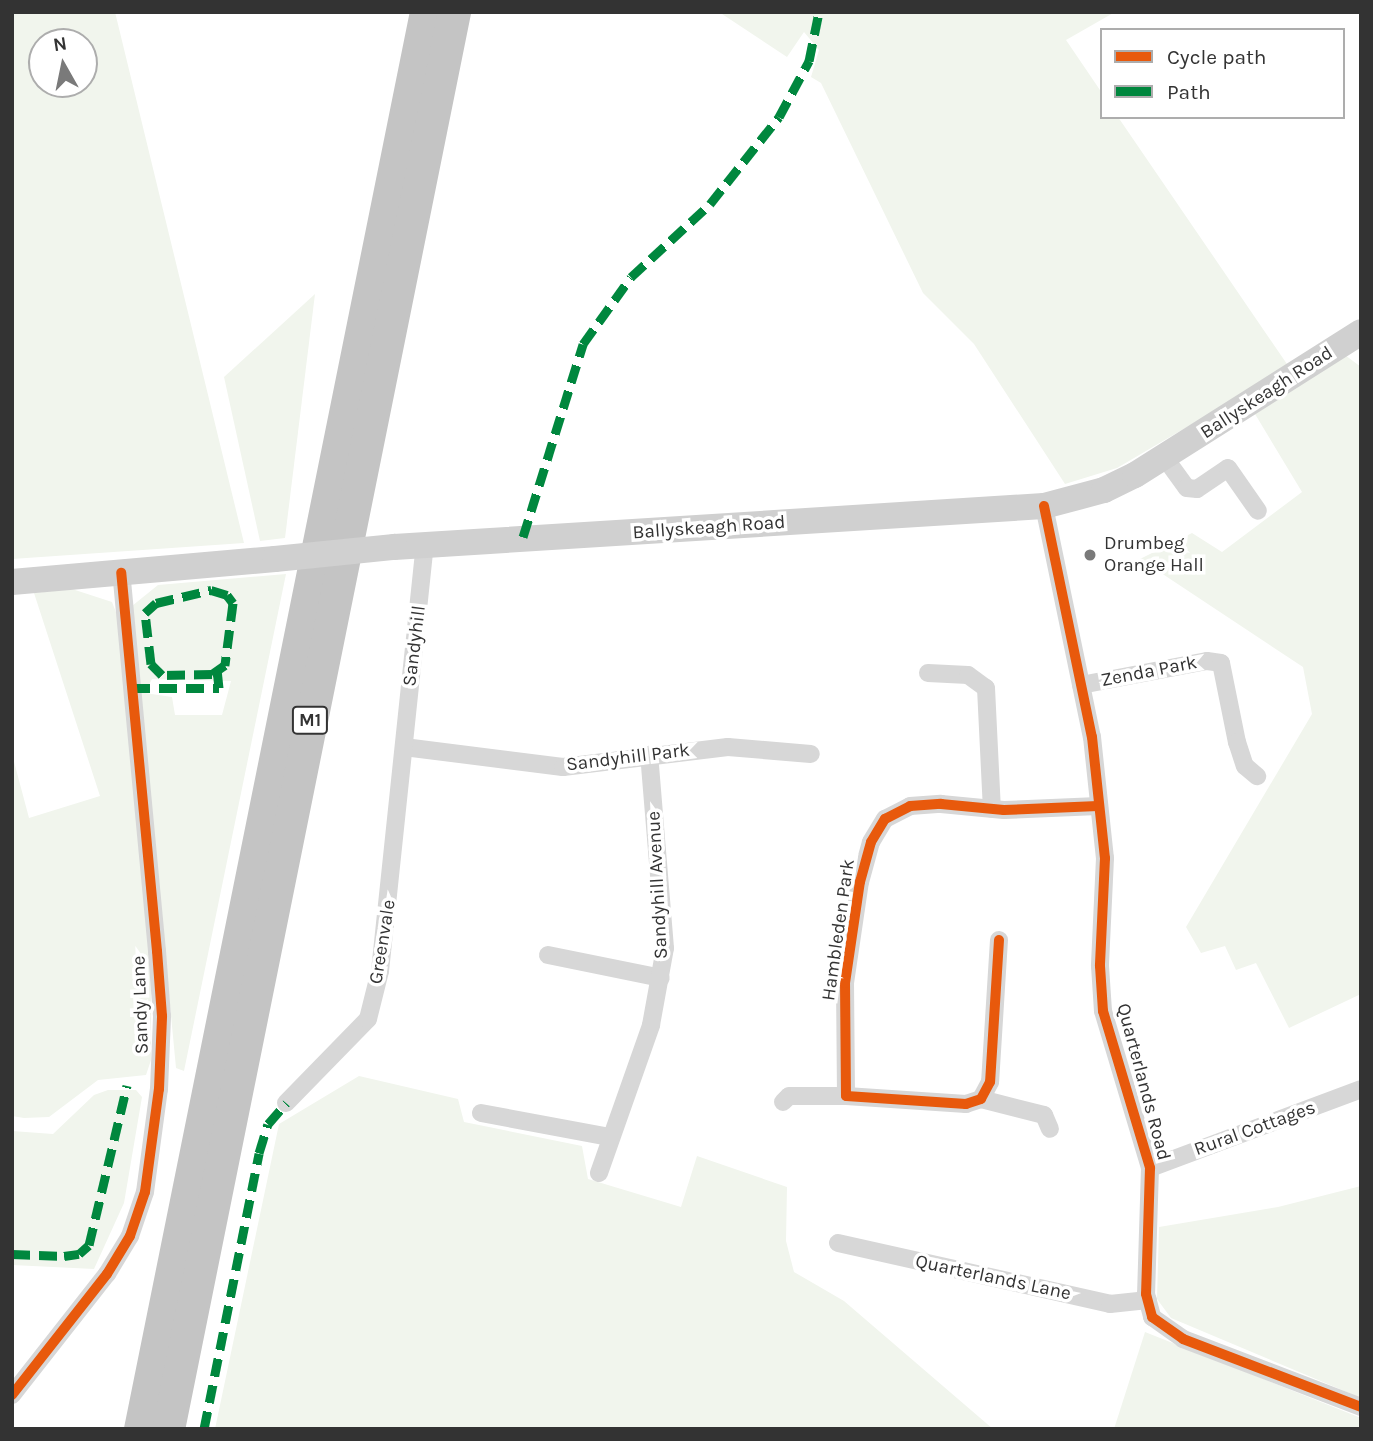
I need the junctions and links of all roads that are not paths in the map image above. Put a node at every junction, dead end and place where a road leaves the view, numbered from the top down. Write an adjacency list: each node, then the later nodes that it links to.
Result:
1 (426, 12): 36 (highway, M1)
2 (454, 12): 32 (highway, M1)
3 (1361, 332): 4 (main road, Ballyskeagh Road)
4 (1165, 458): 5 (main road, Ballyskeagh Road); 6 (street)
5 (1044, 506): 7 (main road, Ballyskeagh Road); 11 (street, Quarterlands Road)
6 (1258, 511)
7 (425, 544): 8 (main road, Ballyskeagh Road, bridge); 12 (street, Sandyhill)
8 (121, 573): 9 (main road, Ballyskeagh Road); 34 (street, Sandy Lane)
9 (12, 582)
10 (928, 673): 17 (street)
11 (1081, 685): 15 (street, Zenda Park); 16 (street, Quarterlands Road)
12 (404, 747): 14 (street, Sandyhill Park); 25 (street, Greenvale)
13 (811, 754): 14 (street, Sandyhill Park)
14 (649, 755): 20 (street, Sandyhill Avenue)
15 (1257, 776)
16 (1098, 806): 17 (street, Hambleden Park); 29 (street, Quarterlands Road)
17 (992, 808): 22 (street, Hambleden Park)
18 (999, 940): 23 (street)
19 (548, 956): 20 (street)
20 (661, 978): 28 (street, Sandyhill Avenue)
21 (1361, 1089): 29 (street, Rural Cottages)
22 (846, 1096): 23 (street); 24 (street)
23 (981, 1099): 27 (street)
24 (783, 1102)
25 (286, 1103)
26 (481, 1113): 28 (street)
27 (1050, 1129)
28 (610, 1137): 30 (street, Sandyhill Avenue)
29 (1150, 1168): 33 (street, Quarterlands Road)
30 (599, 1173)
31 (838, 1243): 33 (street, Quarterlands Lane)
32 (198, 1280): 37 (highway, M1); 38 (highway)
33 (1148, 1300): 35 (street)
34 (12, 1395)
35 (1361, 1408)
36 (140, 1429)
37 (168, 1429)
38 (179, 1429)

